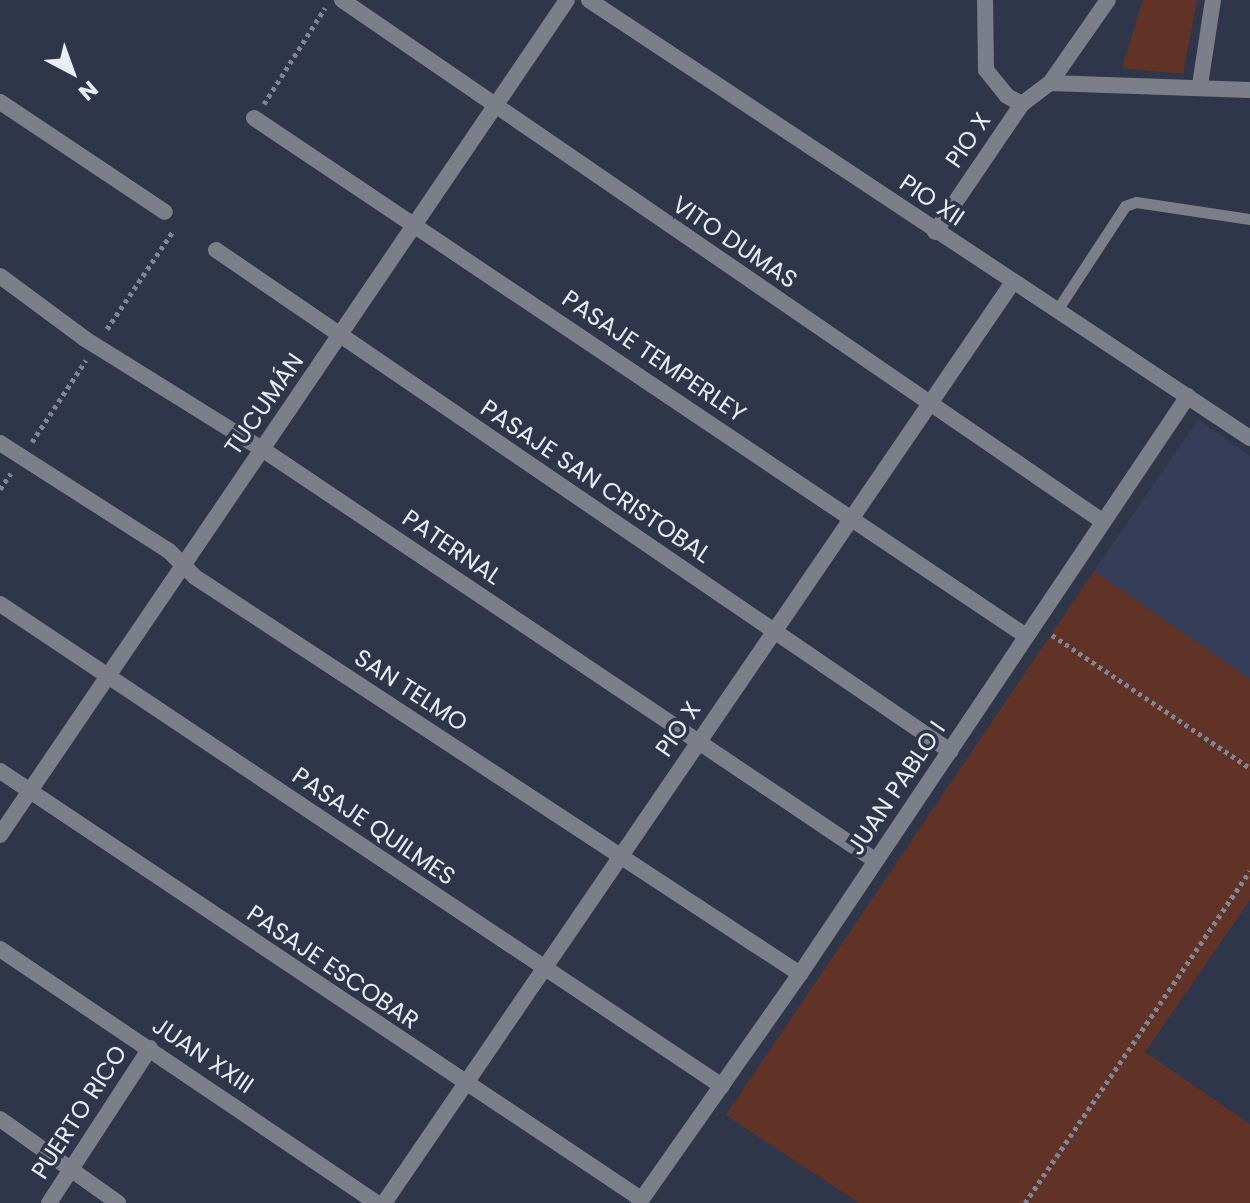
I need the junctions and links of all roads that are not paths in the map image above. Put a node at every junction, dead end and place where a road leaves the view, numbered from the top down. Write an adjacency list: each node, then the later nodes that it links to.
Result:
1 (342, 0): 12 (street, VITO DUMAS)
2 (567, 0): 12 (street, TUCUMÁN)
3 (985, 0): 11 (street)
4 (1108, 0): 7 (street, PIO X)
5 (1213, 0): 8 (street)
6 (595, 2): 17 (street, PIO XII)
7 (1050, 83): 8 (street); 11 (street, PIO X)
8 (1200, 85): 9 (street)
9 (1250, 90)
10 (0, 102): 14 (street)
11 (1022, 104): 17 (street, PIO X)
12 (493, 108): 16 (street, TUCUMÁN); 24 (street, VITO DUMAS)
13 (254, 118): 16 (street, PASAJE TEMPERLEY)
14 (165, 212)
15 (1250, 219): 21 (lane)
16 (412, 222): 22 (street, TUCUMÁN); 28 (street, PASAJE TEMPERLEY)
17 (935, 232): 20 (street, PIO XII)
18 (216, 250): 22 (street, PASAJE SAN CRISTOBAL)
19 (0, 276): 27 (street, PATERNAL)
20 (1013, 282): 21 (street, PIO XII); 24 (street, PIO X)
21 (1057, 310): 23 (street, PIO XII)
22 (339, 337): 27 (street, TUCUMÁN); 32 (street, PASAJE SAN CRISTOBAL)
23 (1188, 396): 25 (street, PIO XII); 29 (street, JUAN PABLO I)
24 (929, 401): 28 (street, PIO X); 29 (street, VITO DUMAS)
25 (1250, 438)
26 (0, 443): 30 (street, SAN TELMO)
27 (262, 449): 30 (street, TUCUMÁN); 35 (street, PATERNAL)
28 (851, 517): 32 (street, PIO X); 33 (street, PASAJE TEMPERLEY)
29 (1102, 521): 33 (street, JUAN PABLO I)
30 (183, 565): 34 (street, TUCUMÁN); 40 (street, SAN TELMO)
31 (0, 604): 34 (street, PASAJE QUILMES)
32 (774, 630): 35 (street, PIO X); 36 (street, PASAJE SAN CRISTOBAL)
33 (1030, 630): 36 (street, JUAN PABLO I)
34 (109, 679): 38 (street, TUCUMÁN); 43 (street, PASAJE QUILMES)
35 (699, 741): 40 (street, PIO X); 41 (street, PATERNAL)
36 (950, 751): 41 (street, JUAN PABLO I)
37 (0, 771): 38 (street, PASAJE ESCOBAR)
38 (30, 793): 39 (street, TUCUMÁN); 46 (street, PASAJE ESCOBAR)
39 (0, 835)
40 (622, 855): 43 (street, PIO X); 44 (street, SAN TELMO)
41 (876, 861): 44 (street, JUAN PABLO I)
42 (0, 949): 45 (street, JUAN XXIII)
43 (546, 969): 46 (street, PIO X); 47 (street, PASAJE QUILMES)
44 (800, 974): 47 (street, JUAN PABLO I)
45 (150, 1048): 49 (street, PUERTO RICO); 53 (street, JUAN XXIII)
46 (466, 1086): 50 (street, PASAJE ESCOBAR); 54 (street, PIO X)
47 (722, 1086): 50 (street, JUAN PABLO I)
48 (0, 1119): 49 (street)
49 (72, 1170): 51 (street, PUERTO RICO); 52 (street)
50 (640, 1201)
51 (49, 1203)
52 (118, 1203)
53 (377, 1203)
54 (384, 1203)

